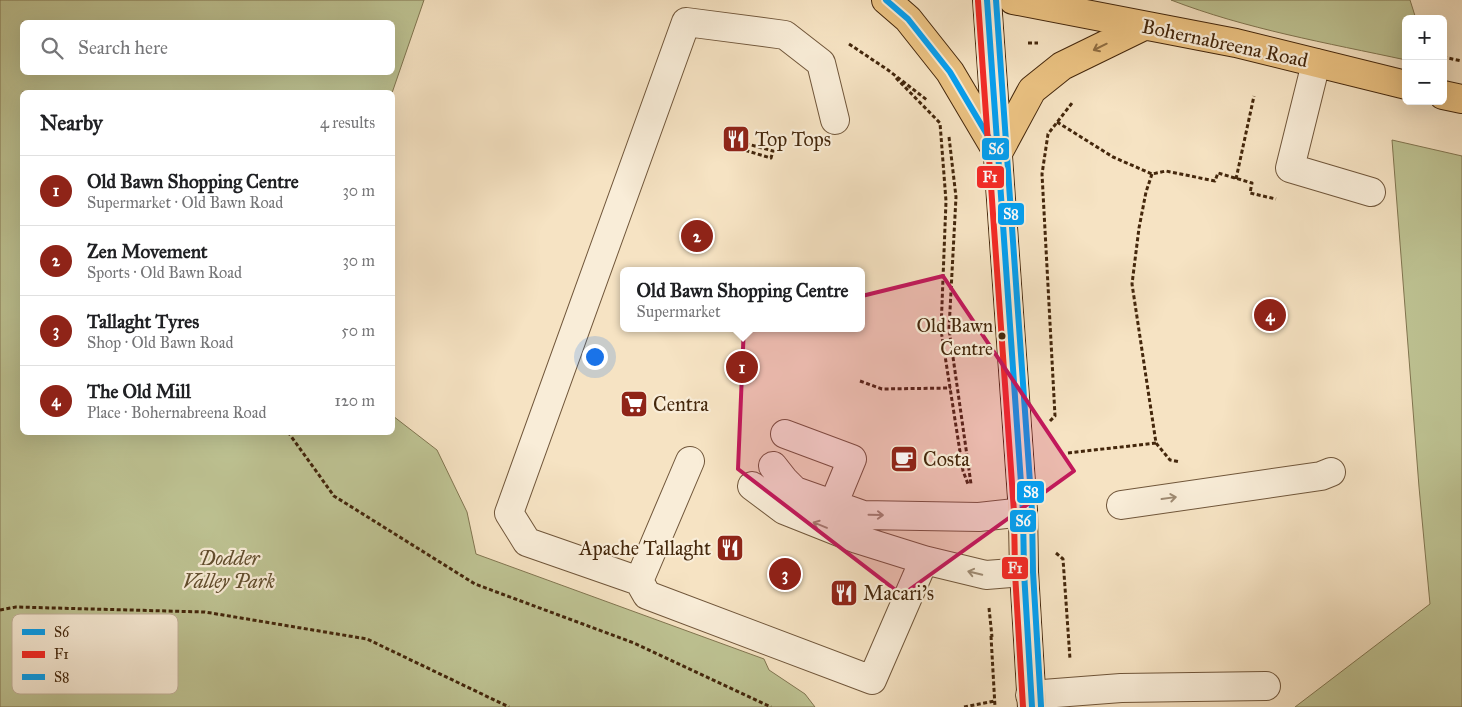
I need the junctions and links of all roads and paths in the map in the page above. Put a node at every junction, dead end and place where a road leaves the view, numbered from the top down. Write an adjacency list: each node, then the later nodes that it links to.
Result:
1 (886, 0): 20 (main road)
2 (987, 0): 20 (main road)
3 (1014, 0): 5 (main road, Bohernabreena Road)
4 (1116, 0): 5 (main road)
5 (1144, 26): 8 (main road, Bohernabreena Road); 20 (main road, one-way to 20)
6 (1447, 58): 7 (path)
7 (1462, 61)
8 (1316, 63): 9 (main road, Bohernabreena Road); 23 (lane)
9 (1402, 85)
10 (1254, 96): 22 (path)
11 (1447, 96): 13 (main road)
12 (1074, 100): 16 (path)
13 (1462, 100)
14 (932, 105): 26 (path)
15 (835, 120): 41 (lane)
16 (1057, 122): 21 (path); 27 (path)
17 (948, 134): 26 (path)
18 (733, 140): 19 (path, bridge)
19 (744, 150)
20 (998, 153): 37 (main road)
21 (1152, 174): 22 (path); 30 (path)
22 (1236, 179): 24 (path)
23 (1371, 192)
24 (1277, 200)
25 (860, 381): 26 (path)
26 (951, 388)
27 (1054, 416)
28 (786, 434): 35 (lane)
29 (290, 435): 51 (path)
30 (1068, 453)
31 (690, 461): 41 (lane)
32 (773, 466): 35 (lane)
33 (1331, 472): 36 (lane, one-way to 33)
34 (752, 486): 39 (lane, one-way to 34)
35 (834, 505): 37 (lane, one-way to 37)
36 (1121, 505)
37 (1022, 512): 40 (main road)
38 (1062, 559): 45 (path)
39 (924, 560): 40 (lane, one-way to 39); 41 (lane)
40 (1024, 572): 49 (main road)
41 (639, 581)
42 (0, 610): 50 (path)
43 (989, 612): 48 (path)
44 (1266, 686): 46 (lane)
45 (1072, 692): 46 (lane); 49 (lane)
46 (1220, 697)
47 (1000, 700): 48 (path)
48 (994, 701): 52 (path); 53 (path)
49 (1031, 701)
50 (509, 707)
51 (771, 707)
52 (964, 707)
53 (995, 707)

